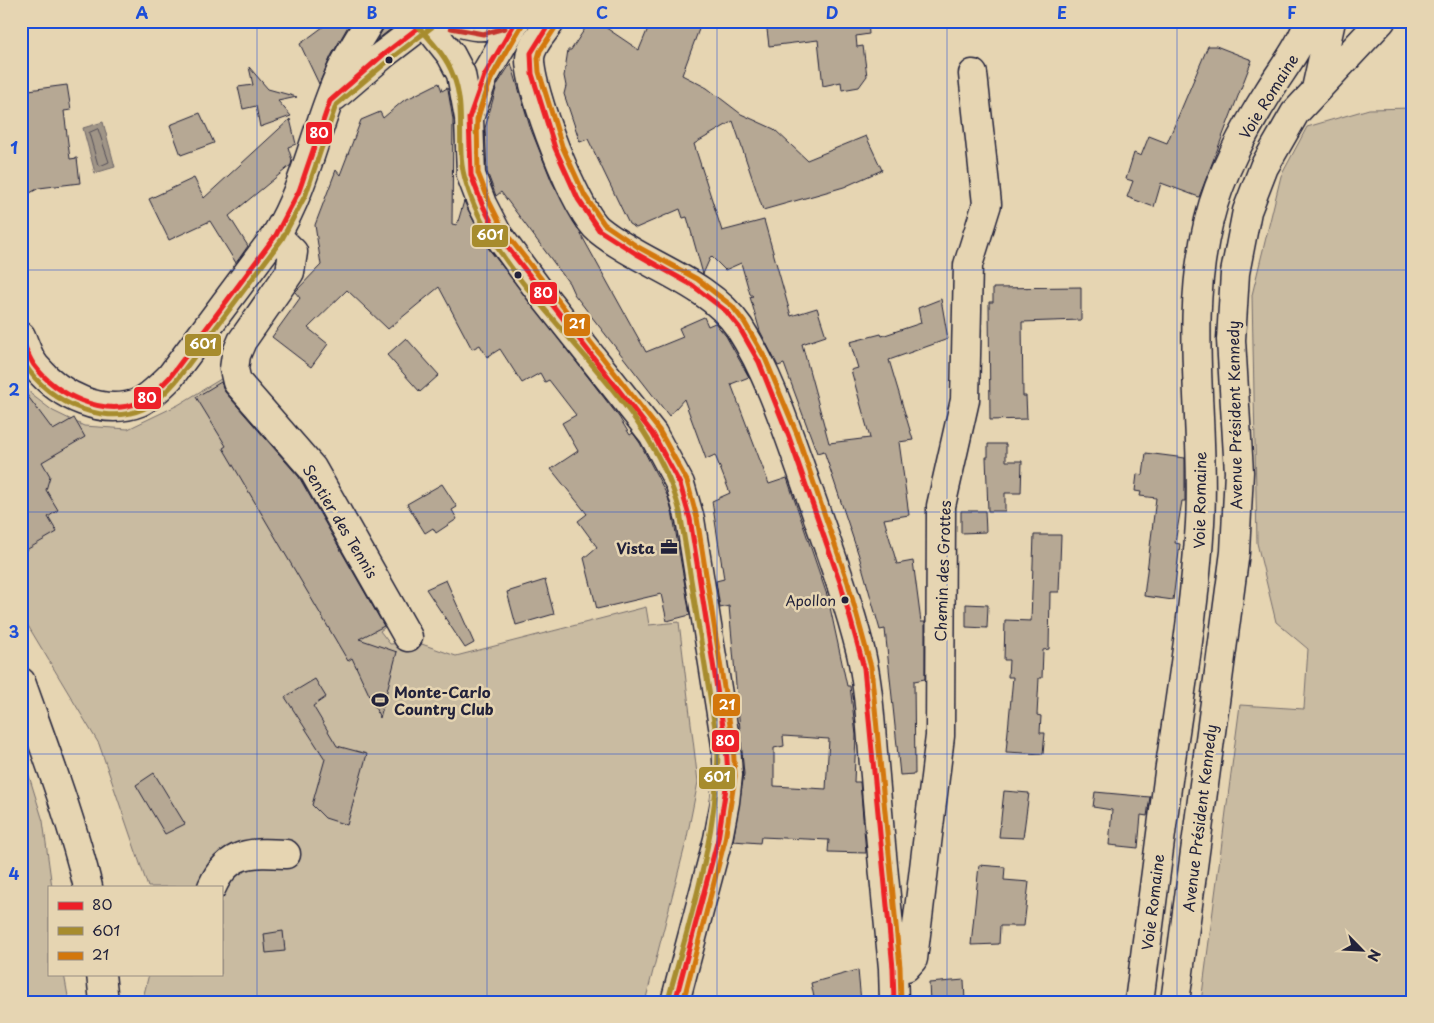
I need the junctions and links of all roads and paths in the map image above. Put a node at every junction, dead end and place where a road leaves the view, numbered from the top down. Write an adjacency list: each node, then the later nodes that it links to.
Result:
1 (370, 21): 12 (street)
2 (426, 21): 12 (street); 13 (street, bridge)
3 (452, 21): 4 (street)
4 (502, 21)
5 (516, 21): 13 (street)
6 (551, 21): 21 (street)
7 (1309, 21): 26 (street, Voie Romaine)
8 (1331, 21): 11 (street)
9 (1379, 22): 11 (street, Avenue Président Kennedy)
10 (972, 74): 21 (street, Chemin des Grottes)
11 (1316, 89): 27 (street, Avenue Président Kennedy)
12 (330, 101): 14 (street)
13 (469, 118): 24 (street)
14 (276, 235): 15 (street); 16 (street, Sentier des Tennis)
15 (21, 336)
16 (408, 637)
17 (21, 682): 19 (street)
18 (286, 854): 20 (street)
19 (88, 886)
20 (212, 886)
21 (893, 968): 25 (street)
22 (101, 976): 23 (street)
23 (104, 1002)
24 (675, 1002)
25 (894, 1002)
26 (1139, 1002)
27 (1175, 1002)

